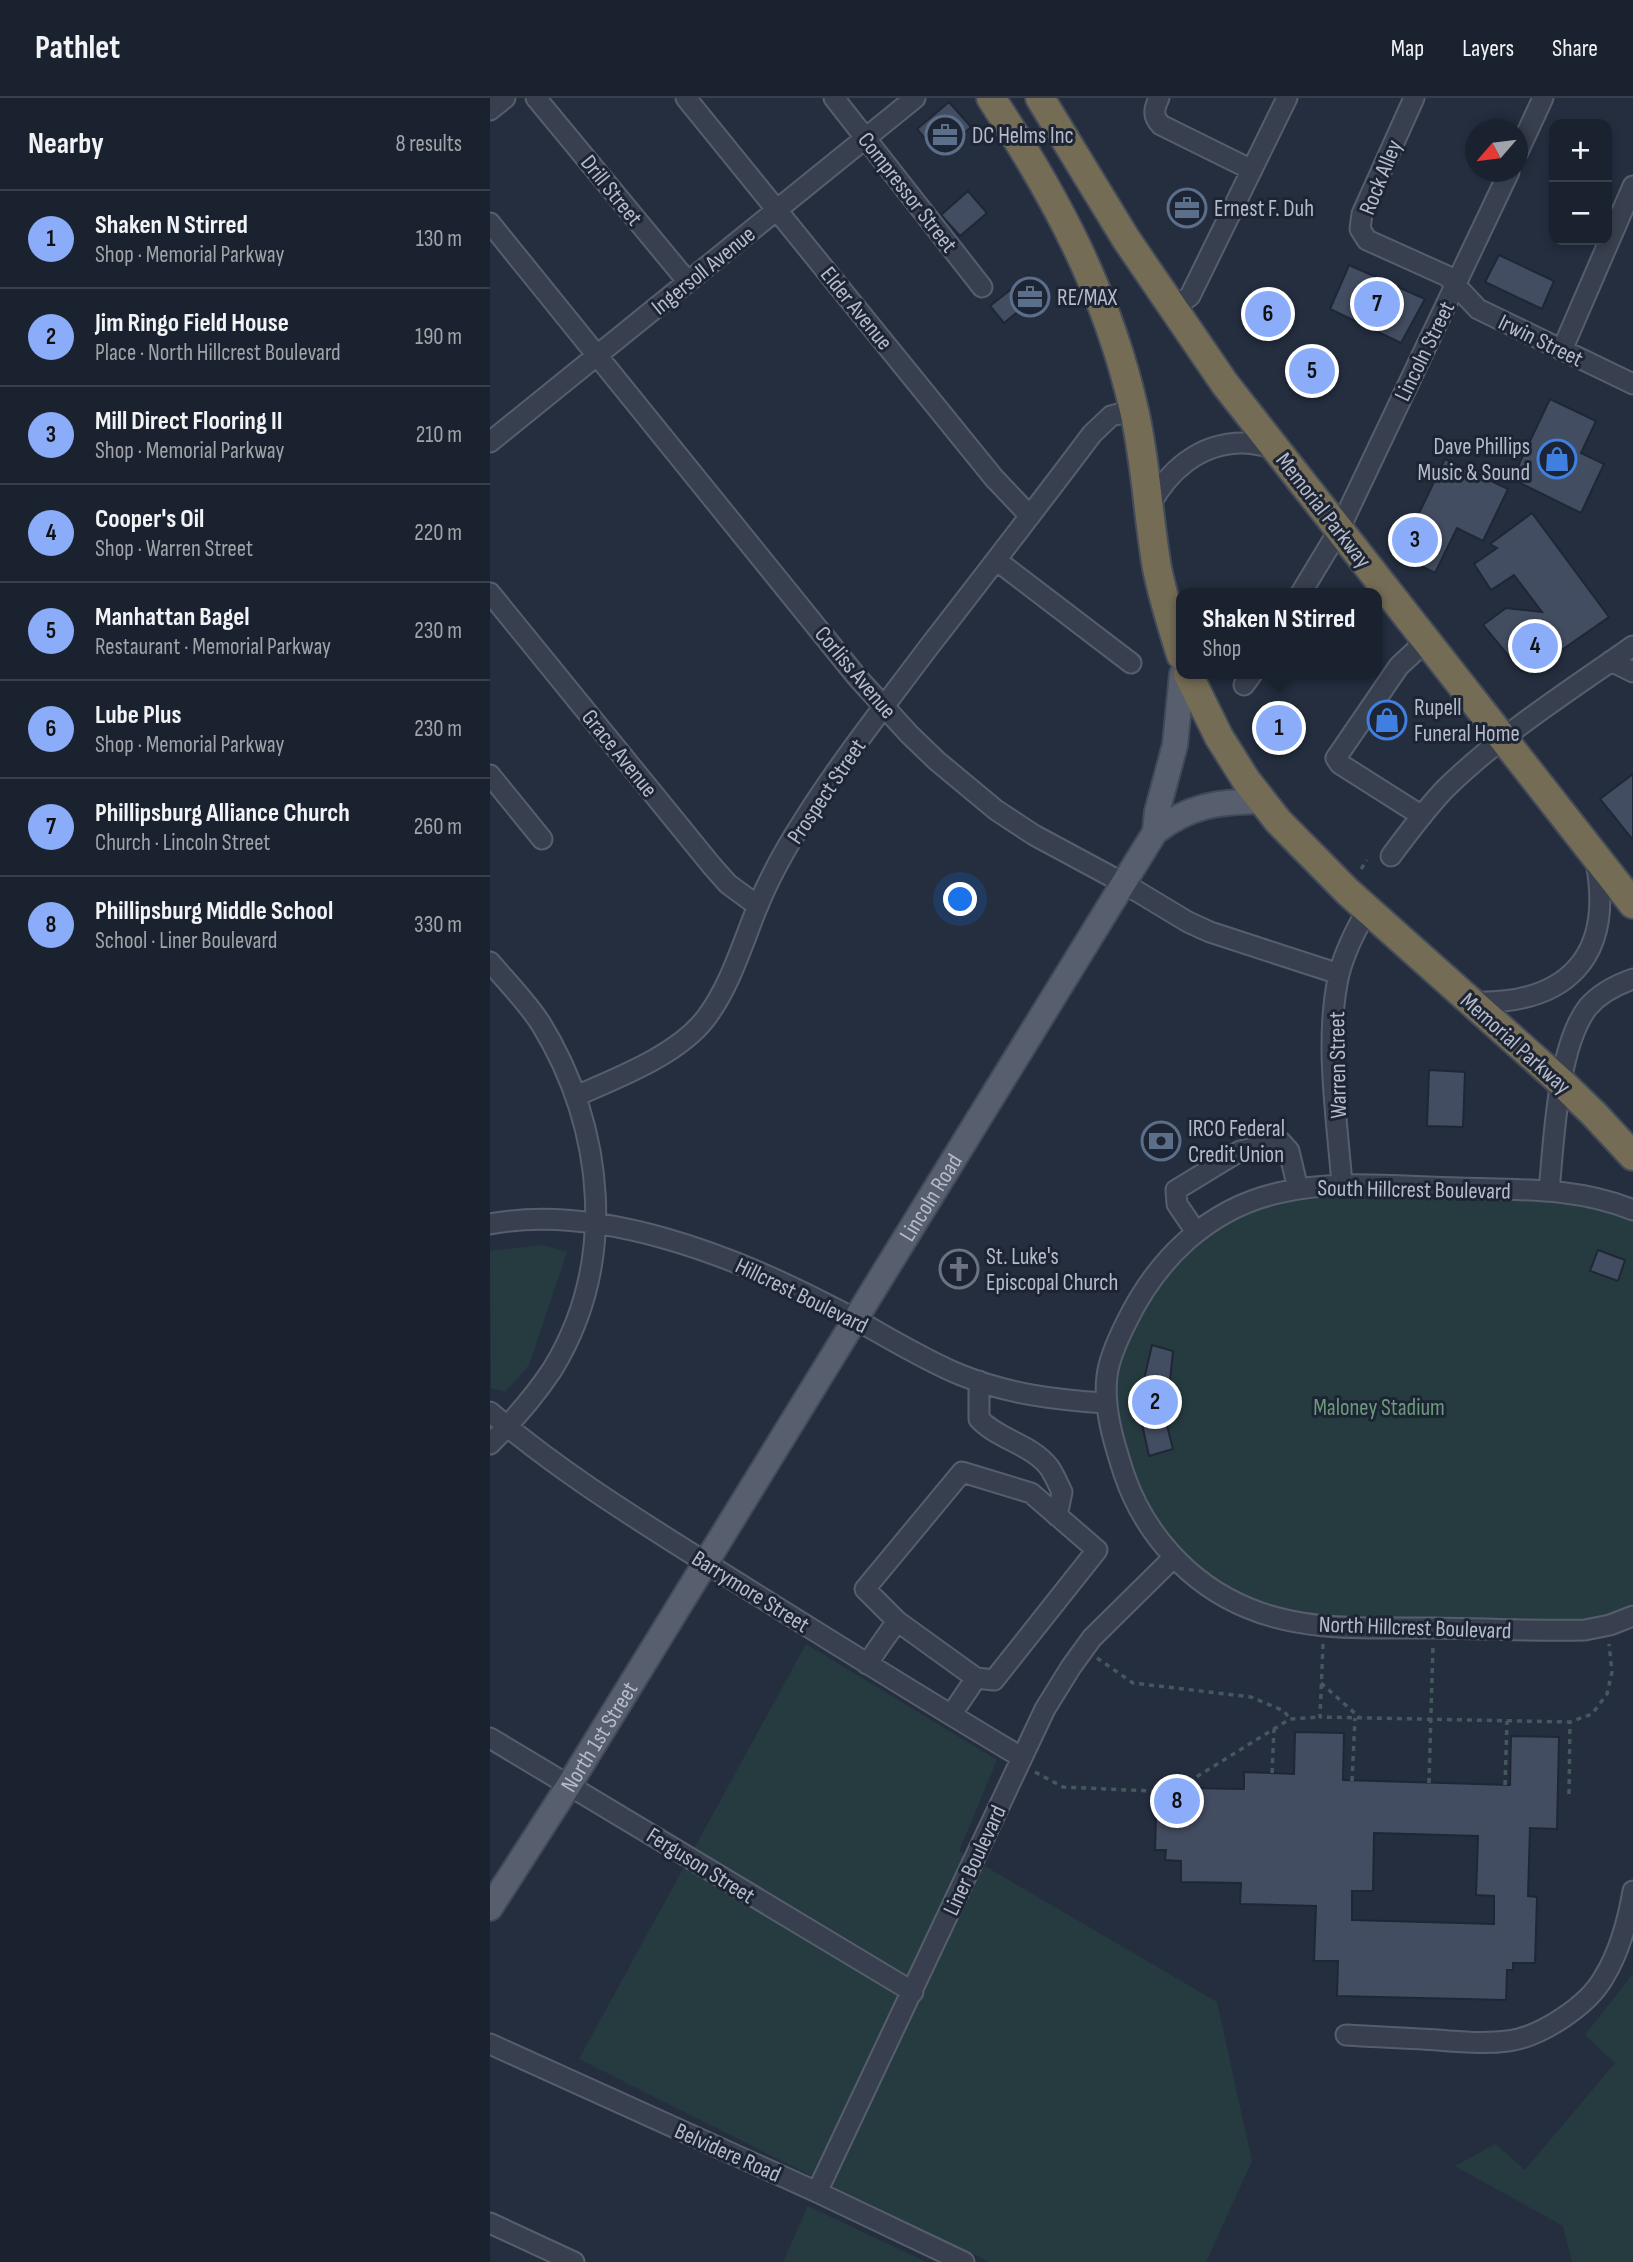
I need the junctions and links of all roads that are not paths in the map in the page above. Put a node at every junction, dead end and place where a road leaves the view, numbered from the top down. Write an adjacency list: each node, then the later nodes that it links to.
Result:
1 (505, 98): 12 (street)
2 (536, 98): 20 (street, Drill Street)
3 (686, 98): 18 (street, Elder Avenue)
4 (834, 98): 14 (street, Compressor Street)
5 (915, 98): 14 (street, Ingersoll Avenue)
6 (991, 98): 27 (highway)
7 (1040, 98): 23 (highway, Memorial Parkway)
8 (1159, 98): 15 (street)
9 (1287, 98): 15 (street)
10 (1414, 98): 21 (street, Rock Alley)
11 (1543, 98): 13 (street)
12 (490, 110)
13 (1528, 129)
14 (866, 138): 18 (street, Ingersoll Avenue); 22 (street, Compressor Street)
15 (1252, 170): 23 (street)
16 (1503, 182): 21 (street, Lincoln Street)
17 (1633, 186): 24 (street)
18 (777, 210): 20 (street, Ingersoll Avenue); 31 (street, Elder Avenue)
19 (490, 223): 25 (street, Corliss Avenue)
20 (688, 282): 25 (street, Ingersoll Avenue)
21 (1456, 285): 24 (street, Irwin Street); 32 (street, Lincoln Street)
22 (982, 287)
23 (1172, 309): 29 (highway, Memorial Parkway)
24 (1562, 350): 26 (street, Irwin Street)
25 (597, 356): 28 (street, Ingersoll Avenue); 44 (street, Corliss Avenue)
26 (1633, 384)
27 (1134, 410): 30 (highway); 31 (street, Prospect Street)
28 (490, 442)
29 (1275, 448): 30 (street); 32 (highway, Memorial Parkway)
30 (1149, 507): 36 (highway)
31 (1030, 516): 33 (street, Prospect Street)
32 (1339, 530): 34 (street, Lincoln Street); 37 (highway, Memorial Parkway)
33 (996, 560): 40 (street); 44 (street, Prospect Street)
34 (1303, 588)
35 (490, 593): 55 (street, Grace Avenue)
36 (1176, 638)
37 (1426, 642): 45 (highway, Memorial Parkway); 48 (street)
38 (1633, 646): 39 (street)
39 (1611, 661): 41 (street); 45 (street)
40 (1131, 663)
41 (1633, 672)
42 (1182, 679): 49 (main road, Lincoln Road)
43 (1190, 679): 47 (highway, Memorial Parkway)
44 (883, 707): 53 (street, Corliss Avenue); 55 (street, Prospect Street)
45 (1503, 739): 48 (street); 52 (highway, Memorial Parkway)
46 (490, 775): 50 (street)
47 (1261, 801): 49 (main road, Lincoln Road); 56 (highway, Memorial Parkway)
48 (1422, 816): 51 (street)
49 (1155, 832): 53 (main road, Lincoln Road)
50 (542, 839)
51 (1391, 856)
52 (1595, 857): 54 (highway, Memorial Parkway); 60 (street)
53 (1125, 884): 58 (street, Corliss Avenue); 71 (main road, Lincoln Road)
54 (1633, 904)
55 (758, 906): 62 (street, Prospect Street)
56 (1368, 909): 58 (street, Warren Street); 60 (highway, Memorial Parkway)
57 (490, 962): 62 (street)
58 (1339, 974): 64 (street, Warren Street)
59 (1633, 979): 61 (street)
60 (1472, 1002): 61 (highway, Memorial Parkway)
61 (1562, 1083): 63 (highway, Memorial Parkway); 66 (street)
62 (576, 1096): 69 (street)
63 (1633, 1156)
64 (1342, 1185): 65 (street, South Hillcrest Boulevard); 66 (street, South Hillcrest Boulevard)
65 (1298, 1189): 70 (street, South Hillcrest Boulevard); 70 (street)
66 (1549, 1191): 67 (street, South Hillcrest Boulevard)
67 (1633, 1210)
68 (490, 1224): 69 (street, Hillcrest Boulevard)
69 (595, 1224): 71 (street, Hillcrest Boulevard); 75 (street)
70 (1196, 1232): 73 (street, South Hillcrest Boulevard)
71 (856, 1321): 72 (street, Hillcrest Boulevard); 79 (main road, Lincoln Road)
72 (979, 1381): 73 (street, Hillcrest Boulevard); 77 (street)
73 (1106, 1403): 78 (street, North Hillcrest Boulevard)
74 (490, 1412): 75 (street, Barrymore Street)
75 (507, 1427): 76 (street); 79 (street, Barrymore Street)
76 (490, 1444)
77 (1057, 1516): 81 (street); 83 (street)
78 (1174, 1557): 80 (street, North Hillcrest Boulevard); 86 (street, Liner Boulevard)
79 (706, 1563): 82 (street, Barrymore Street); 87 (main road, North 1st Street)
80 (1633, 1616)
81 (897, 1621): 82 (street); 83 (street)
82 (867, 1664): 84 (street, Barrymore Street)
83 (976, 1678): 84 (street)
84 (951, 1715): 86 (street, Barrymore Street)
85 (490, 1738): 87 (street, Ferguson Street)
86 (1021, 1757): 90 (street, Liner Boulevard)
87 (569, 1785): 89 (main road, North 1st Street); 90 (street, Ferguson Street)
88 (1633, 1891): 91 (street)
89 (490, 1908)
90 (913, 1992): 93 (street, Liner Boulevard)
91 (1346, 2035)
92 (490, 2044): 93 (street, Belvidere Road)
93 (817, 2192): 96 (street, Belvidere Road)
94 (490, 2223): 95 (street)
95 (574, 2262)
96 (964, 2262)

